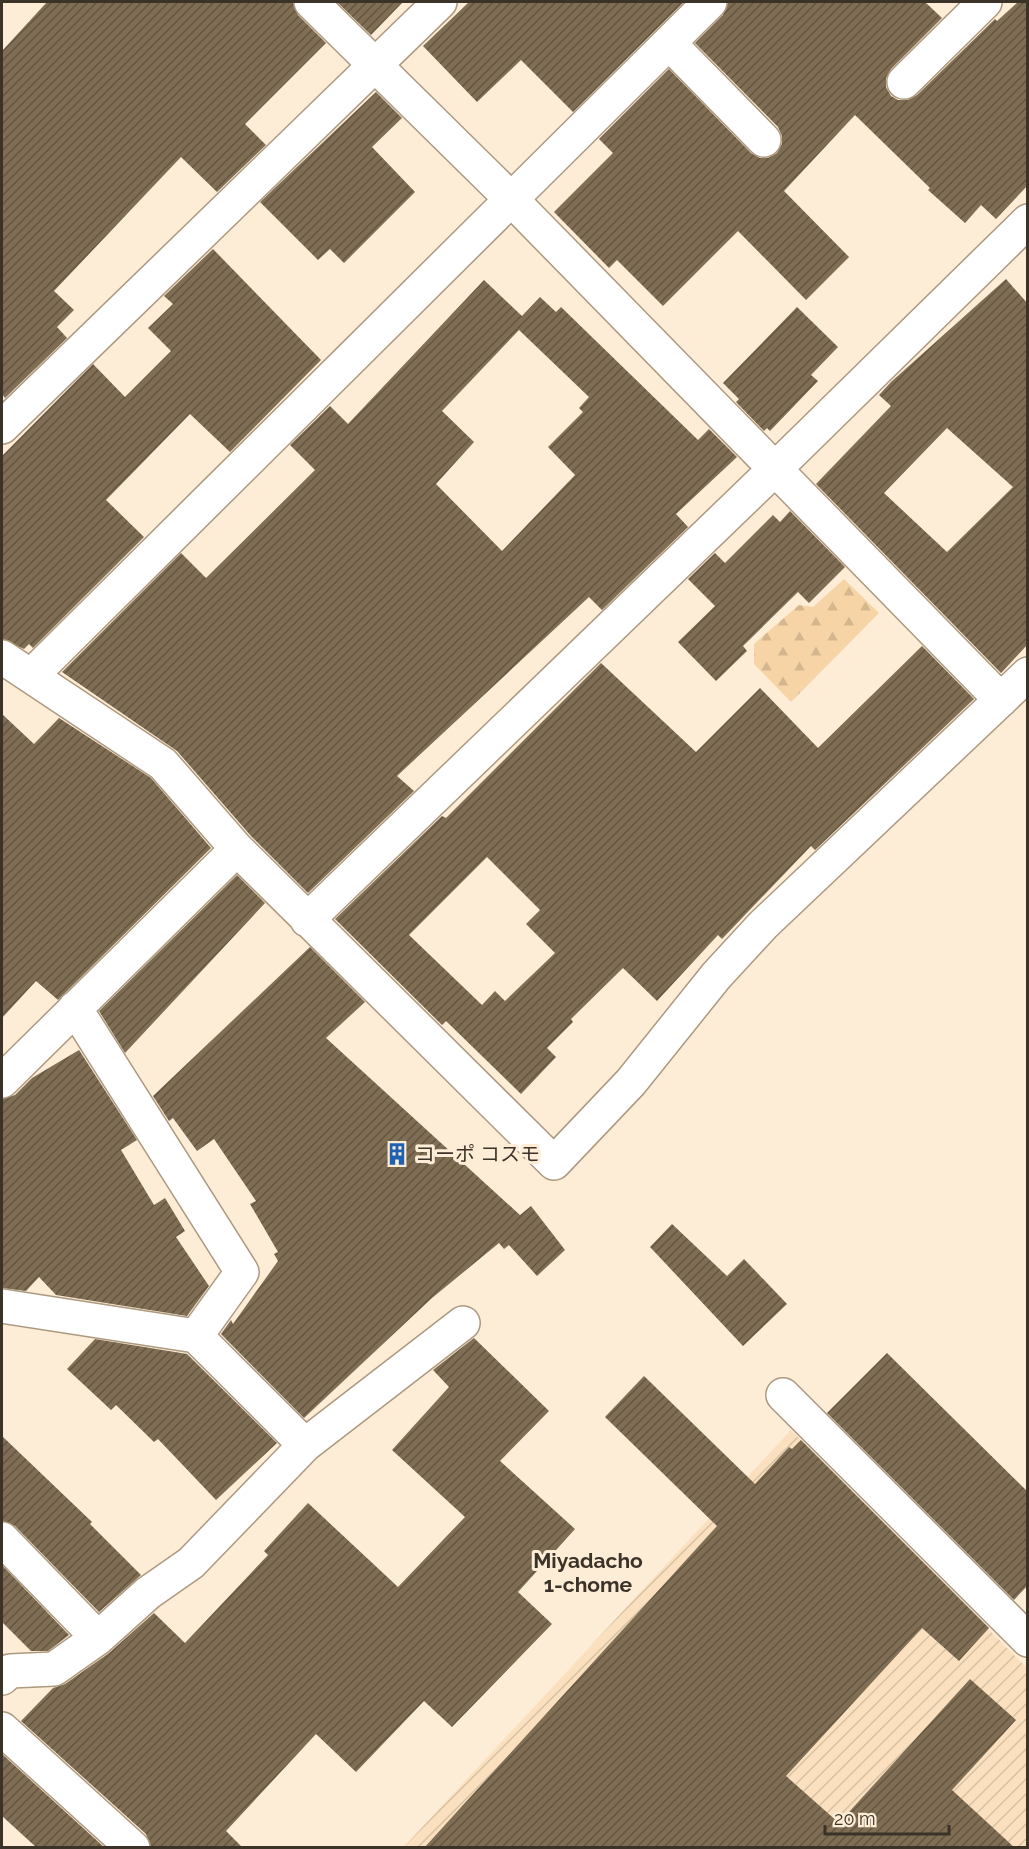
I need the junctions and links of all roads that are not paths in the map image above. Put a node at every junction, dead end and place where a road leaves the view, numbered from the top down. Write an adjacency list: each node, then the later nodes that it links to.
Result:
1 (310, 2): 6 (street)
2 (440, 2): 6 (street)
3 (710, 2): 5 (street)
4 (985, 2): 7 (street)
5 (669, 42): 8 (street); 9 (street)
6 (375, 65): 9 (street); 11 (street)
7 (904, 82)
8 (764, 140)
9 (512, 200): 12 (street); 15 (street)
10 (1028, 221): 12 (street)
11 (2, 427)
12 (776, 469): 16 (street); 18 (street)
13 (2, 657): 15 (street)
14 (1028, 674): 16 (street)
15 (32, 676): 17 (street)
16 (1002, 700): 18 (street)
17 (237, 849): 18 (street); 19 (street)
18 (307, 920)
19 (75, 1008): 20 (street); 23 (street)
20 (2, 1081)
21 (2, 1306): 23 (street)
22 (463, 1323): 25 (street)
23 (196, 1336): 25 (street)
24 (783, 1395): 28 (street)
25 (305, 1445): 27 (street)
26 (2, 1539): 27 (street)
27 (98, 1638): 29 (street)
28 (1028, 1640)
29 (4, 1670)
30 (2, 1729): 31 (street)
31 (133, 1848)

